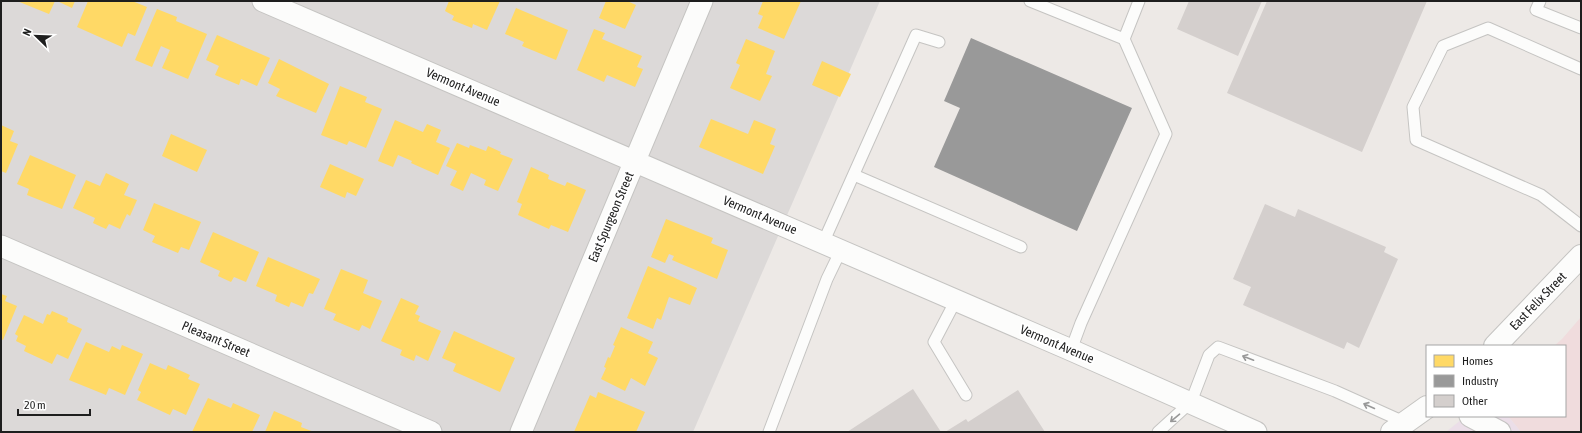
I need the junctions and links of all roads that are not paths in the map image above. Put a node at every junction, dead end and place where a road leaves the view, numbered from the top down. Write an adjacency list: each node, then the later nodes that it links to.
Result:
1 (263, 1): 10 (street, Vermont Avenue)
2 (702, 1): 10 (street, East Spurgeon Street)
3 (1030, 1): 7 (lane)
4 (1139, 1): 7 (lane)
5 (1540, 1): 6 (lane)
6 (1581, 28)
7 (1124, 39): 19 (lane)
8 (939, 42): 11 (lane)
9 (1581, 69): 12 (lane)
10 (635, 161): 14 (street, Vermont Avenue); 26 (street, East Spurgeon Street)
11 (854, 174): 14 (lane); 15 (lane)
12 (1581, 226)
13 (1, 246): 25 (street, Pleasant Street)
14 (832, 246): 17 (street, Vermont Avenue); 27 (lane)
15 (1021, 247)
16 (1581, 256): 18 (street, East Felix Street)
17 (956, 300): 19 (street, Vermont Avenue); 20 (lane)
18 (1496, 345)
19 (1071, 350): 21 (street, Vermont Avenue)
20 (966, 395)
21 (1191, 402): 24 (lane, one-way to 21); 28 (lane, one-way to 28); 29 (street, Vermont Avenue)
22 (1426, 408): 24 (street)
23 (1472, 417): 30 (street)
24 (1398, 427)
25 (431, 432)
26 (521, 432)
27 (769, 432)
28 (1158, 432)
29 (1256, 432)
30 (1500, 432)

